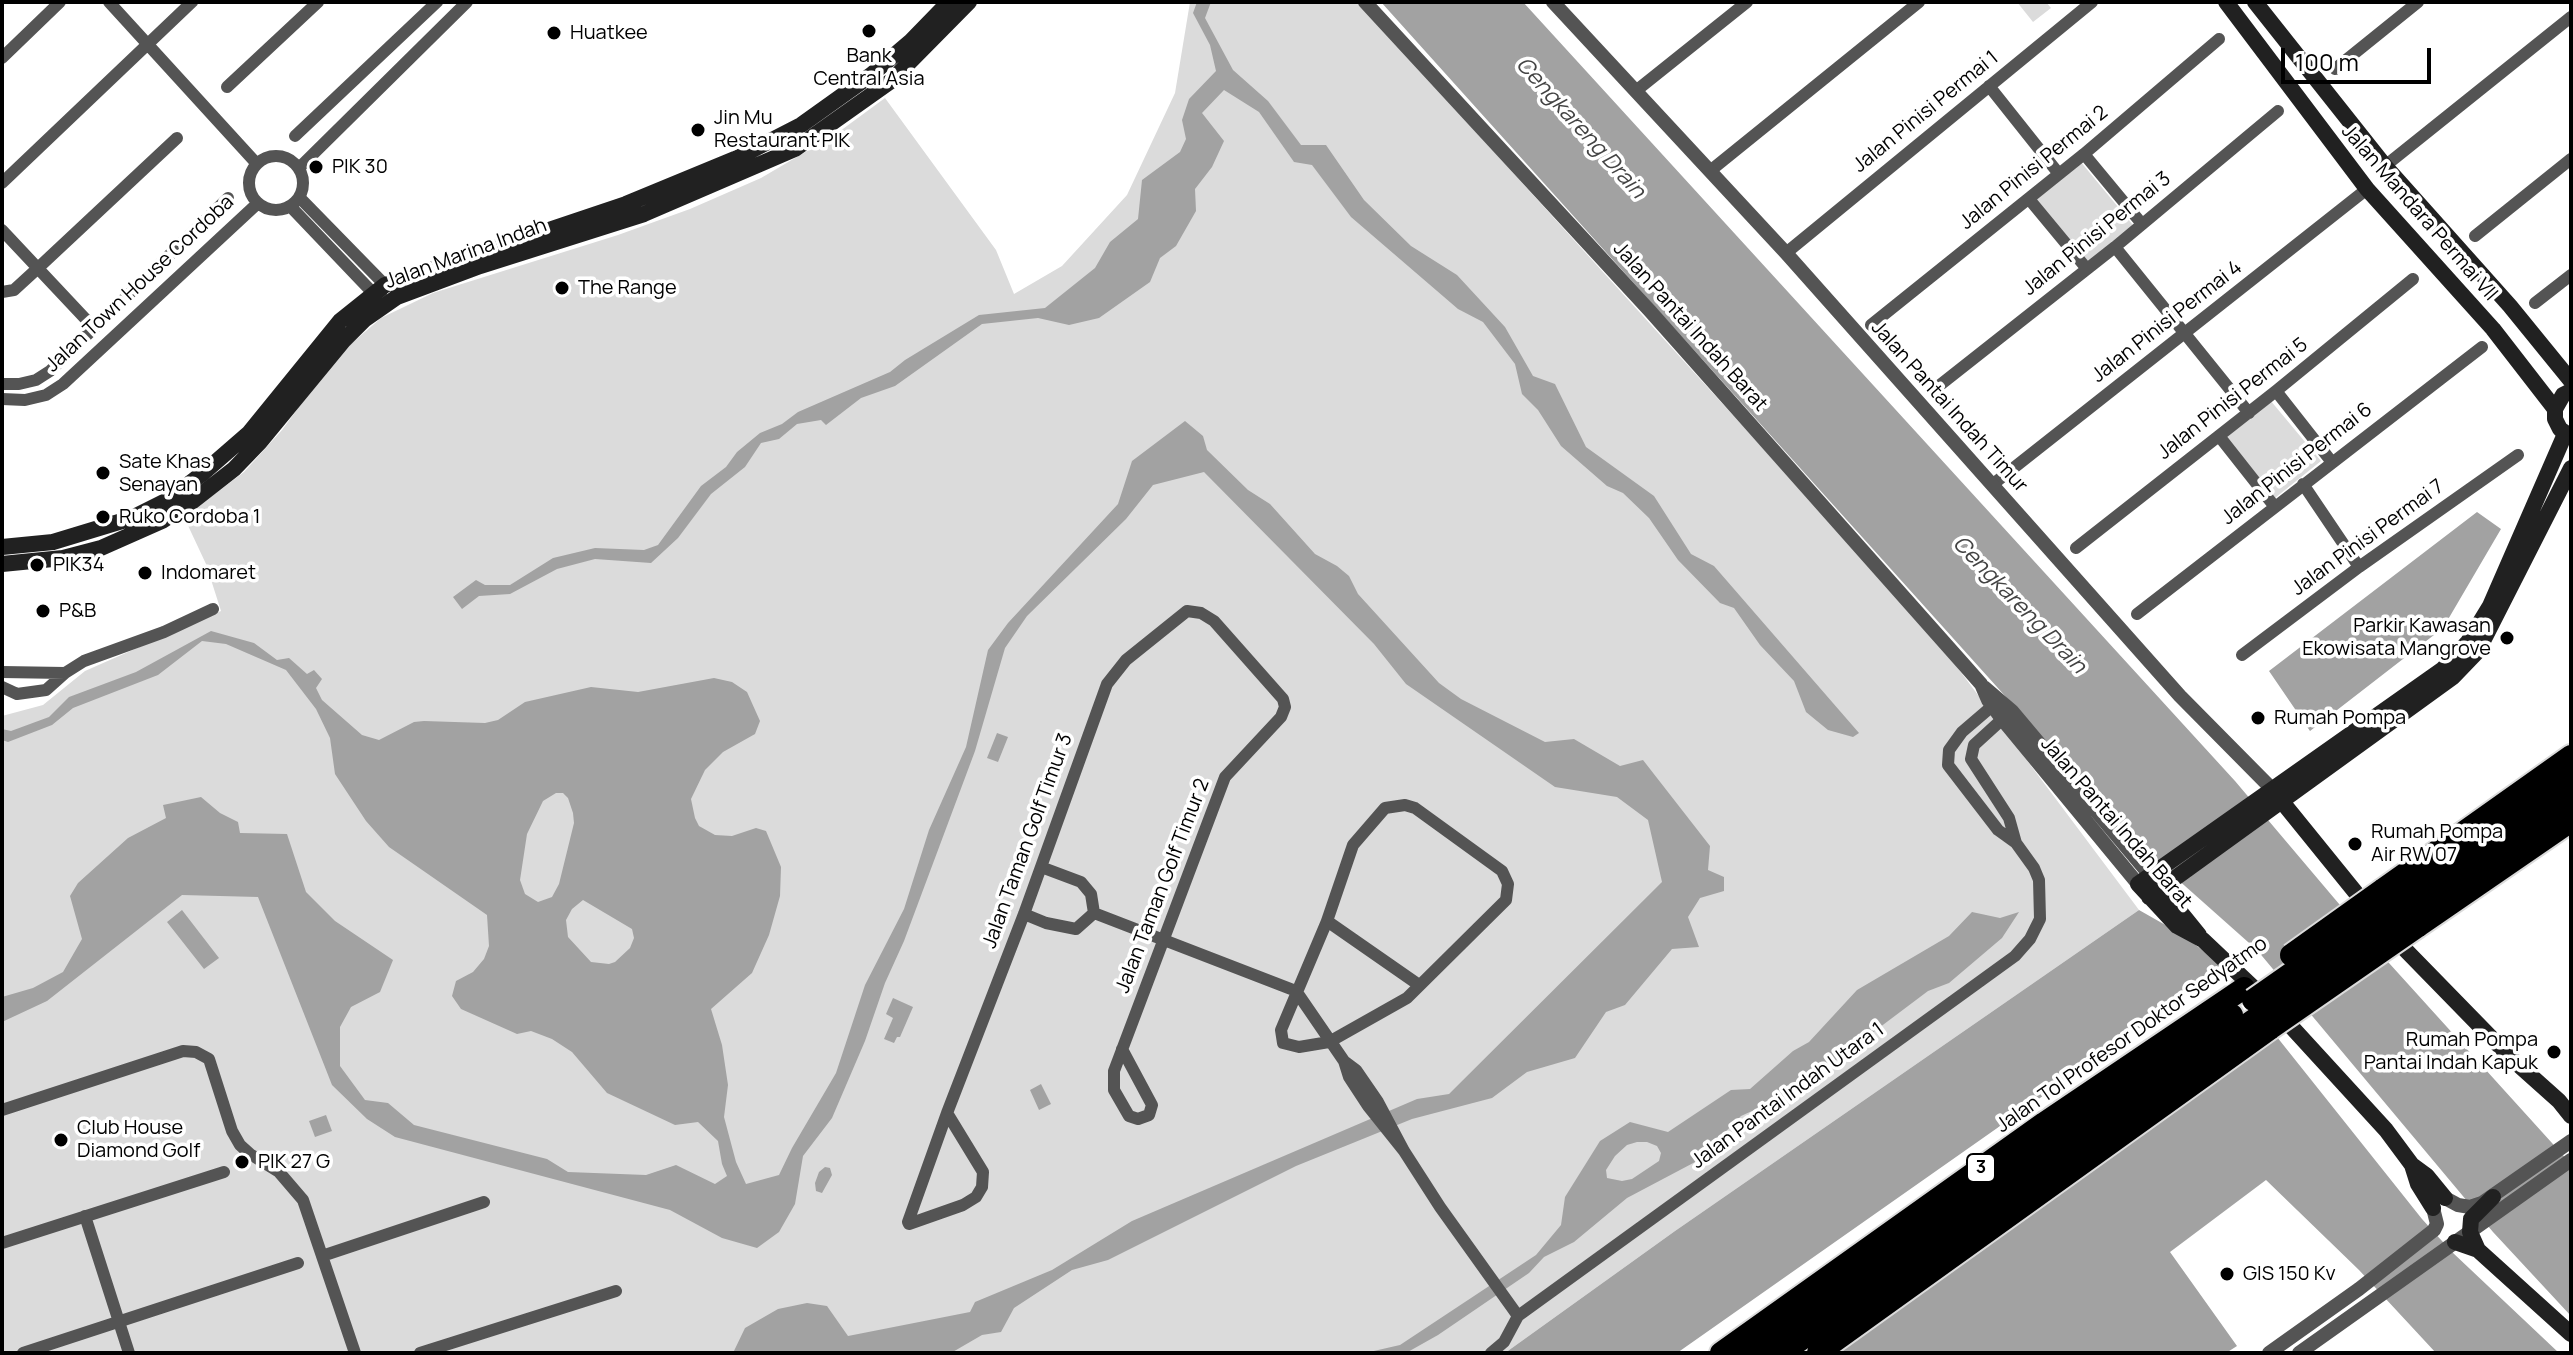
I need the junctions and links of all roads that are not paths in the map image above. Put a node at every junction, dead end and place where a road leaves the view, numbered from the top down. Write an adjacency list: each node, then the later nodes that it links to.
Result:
1 (60, 2): 20 (street)
2 (109, 2): 19 (street)
3 (192, 2): 19 (street)
4 (318, 2): 23 (street)
5 (437, 2): 26 (street)
6 (467, 2): 32 (street)
7 (949, 2): 50 (main road, Jalan Marina Indah)
8 (969, 2): 50 (main road, Jalan Marina Indah)
9 (1365, 2): 84 (street, Jalan Pantai Indah Barat)
10 (1747, 2): 24 (street)
11 (1919, 2): 33 (street)
12 (2092, 2): 22 (street, Jalan Pinisi Permai 1)
13 (2226, 2): 36 (main road, Jalan Mandara Permai VII)
14 (2255, 2): 31 (main road, Jalan Mandara Permai VII)
15 (2418, 2): 21 (street)
16 (1560, 4): 24 (street, Jalan Pantai Indah Timur)
17 (2571, 17): 31 (street)
18 (2219, 39): 28 (street, Jalan Pinisi Permai 2)
19 (146, 45): 30 (street); 35 (street)
20 (2, 58)
21 (2335, 69)
22 (1989, 86): 34 (street); 45 (street, Jalan Pinisi Permai 1)
23 (227, 87)
24 (1637, 90): 33 (street, Jalan Pantai Indah Timur)
25 (2278, 111): 41 (street, Jalan Pinisi Permai 3)
26 (295, 136)
27 (177, 138): 46 (street)
28 (2084, 154): 34 (street, Jalan Pinisi Permai 2); 41 (street)
29 (2571, 159): 43 (street)
30 (257, 164): 32 (street); 40 (street)
31 (2385, 166): 57 (main road, Jalan Mandara Permai VII)
32 (299, 168): 39 (street)
33 (1710, 171): 45 (street, Jalan Pantai Indah Timur)
34 (2059, 174): 38 (street, Jalan Pinisi Permai 2)
35 (2, 183)
36 (2367, 189): 55 (street, Jalan Pinisi Permai 4); 63 (main road, Jalan Mandara Permai VII)
37 (228, 198): 54 (street)
38 (2029, 199): 47 (street); 53 (street, Jalan Pinisi Permai 2)
39 (294, 201): 40 (street); 50 (street, Jalan Marina Indah)
40 (258, 203): 62 (street, Jalan Town House Cordoba)
41 (2142, 224): 44 (street, Jalan Pinisi Permai 3)
42 (2, 230): 46 (street)
43 (2475, 236)
44 (2115, 247): 47 (street, Jalan Pinisi Permai 3); 55 (street)
45 (1786, 253): 71 (street, Jalan Pantai Indah Timur)
46 (38, 268): 51 (street); 54 (street)
47 (2087, 269): 59 (street, Jalan Pinisi Permai 3)
48 (2571, 275): 52 (street)
49 (2413, 279): 60 (street, Jalan Pinisi Permai 5)
50 (385, 291): 73 (main road, Jalan Marina Indah); 75 (main road, Jalan Marina Indah)
51 (2, 292)
52 (2535, 303)
53 (1871, 325)
54 (94, 328): 58 (street)
55 (2183, 335): 64 (street); 71 (street, Jalan Pinisi Permai 4)
56 (2482, 347): 68 (street, Jalan Pinisi Permai 6)
57 (2571, 381)
58 (2, 384)
59 (1940, 385)
60 (2276, 391): 64 (street, Jalan Pinisi Permai 5); 68 (street)
61 (2571, 391): 63 (main road)
62 (2, 399)
63 (2555, 409): 66 (main road, Jalan Mandara Permai VII)
64 (2249, 413): 65 (street, Jalan Pinisi Permai 5)
65 (2219, 436): 72 (street); 74 (street, Jalan Pinisi Permai 5)
66 (2568, 436): 90 (main road)
67 (2518, 455): 76 (street, Jalan Pinisi Permai 7)
68 (2331, 461): 70 (street, Jalan Pinisi Permai 6)
69 (2571, 468): 88 (main road)
70 (2303, 484): 72 (street, Jalan Pinisi Permai 6); 76 (street)
71 (1992, 485): 90 (street, Jalan Pantai Indah Timur)
72 (2275, 507): 79 (street, Jalan Pinisi Permai 6)
73 (2, 547)
74 (2076, 548)
75 (2, 564)
76 (2359, 567): 80 (street, Jalan Pinisi Permai 7)
77 (213, 609): 82 (street)
78 (1187, 611): 94 (street, Jalan Taman Golf Timur 3); 101 (street, Jalan Taman Golf Timur 2)
79 (2137, 614)
80 (2242, 655)
81 (2, 672): 82 (street)
82 (65, 673): 83 (street)
83 (2, 687)
84 (1996, 702): 85 (street, Jalan Pantai Indah Barat); 93 (street, Jalan Pantai Indah Utara 1)
85 (2007, 715): 93 (street, Jalan Pantai Indah Utara 1); 95 (street, Jalan Pantai Indah Barat)
86 (2571, 756): 97 (highway, Jalan Tol Profesor Doktor Sedyatmo / 3)
87 (2571, 777): 97 (highway, Jalan Tol Profesor Doktor Sedyatmo / 3)
88 (2299, 790): 90 (main road); 92 (main road, Jalan Pantai Indah Timur)
89 (2571, 797): 97 (highway, Jalan Tol Profesor Doktor Sedyatmo / 3)
90 (2274, 801): 92 (main road, Jalan Pantai Indah Timur); 95 (main road); 96 (main road)
91 (2571, 821): 97 (highway, Jalan Tol Profesor Doktor Sedyatmo / 3)
92 (2312, 840): 109 (main road, Jalan Pantai Indah Timur)
93 (2016, 843): 123 (street, Jalan Pantai Indah Utara 1)
94 (1041, 867): 98 (street); 99 (street, Jalan Taman Golf Timur 3)
95 (2149, 875): 96 (main road, Jalan Pantai Indah Barat)
96 (2161, 888): 114 (main road, Jalan Pantai Indah Barat)
97 (2399, 908): 104 (highway, Jalan Tol Profesor Doktor Sedyatmo / 3, bridge); 104 (highway, Jalan Tol Profesor Doktor Sedyatmo / 3, bridge)
98 (1094, 913): 99 (street); 101 (street)
99 (1024, 914): 108 (street, Jalan Taman Golf Timur 3)
100 (1327, 921): 102 (street); 102 (street); 103 (street)
101 (1164, 940): 103 (street); 106 (street, Jalan Taman Golf Timur 2)
102 (1419, 985): 105 (street)
103 (1296, 991): 105 (street); 105 (street)
104 (2258, 1007): 131 (highway, Jalan Tol Profesor Doktor Sedyatmo / 3); 132 (highway, Jalan Tol Profesor Doktor Sedyatmo / 3); 133 (highway, Jalan Tol Profesor Doktor Sedyatmo / 3); 134 (highway, Jalan Tol Profesor Doktor Sedyatmo / 3)
105 (1329, 1042): 123 (street)
106 (1122, 1049): 106 (street, Jalan Taman Golf Timur 2)
107 (2, 1110): 120 (street)
108 (947, 1113): 108 (street, Jalan Taman Golf Timur 3)
109 (2571, 1116)
110 (2568, 1147): 112 (street); 116 (street)
111 (224, 1172): 115 (street)
112 (2493, 1197): 116 (main road)
113 (484, 1202): 120 (street)
114 (2439, 1203): 116 (street); 135 (street)
115 (85, 1216): 117 (street); 124 (street)
116 (2474, 1219): 118 (street); 119 (main road)
117 (2, 1243)
118 (2452, 1244): 119 (main road); 136 (street)
119 (2478, 1250): 125 (main road)
120 (322, 1256): 128 (street)
121 (298, 1263): 124 (street)
122 (616, 1291): 129 (street)
123 (1518, 1316): 130 (street, Jalan Pantai Indah Utara 1)
124 (119, 1321): 126 (street); 127 (street)
125 (2571, 1334)
126 (23, 1353)
127 (129, 1353)
128 (355, 1353)
129 (420, 1353)
130 (1491, 1353)
131 (1721, 1353)
132 (1752, 1353)
133 (1782, 1353)
134 (1818, 1353)
135 (2269, 1353)
136 (2299, 1353)

